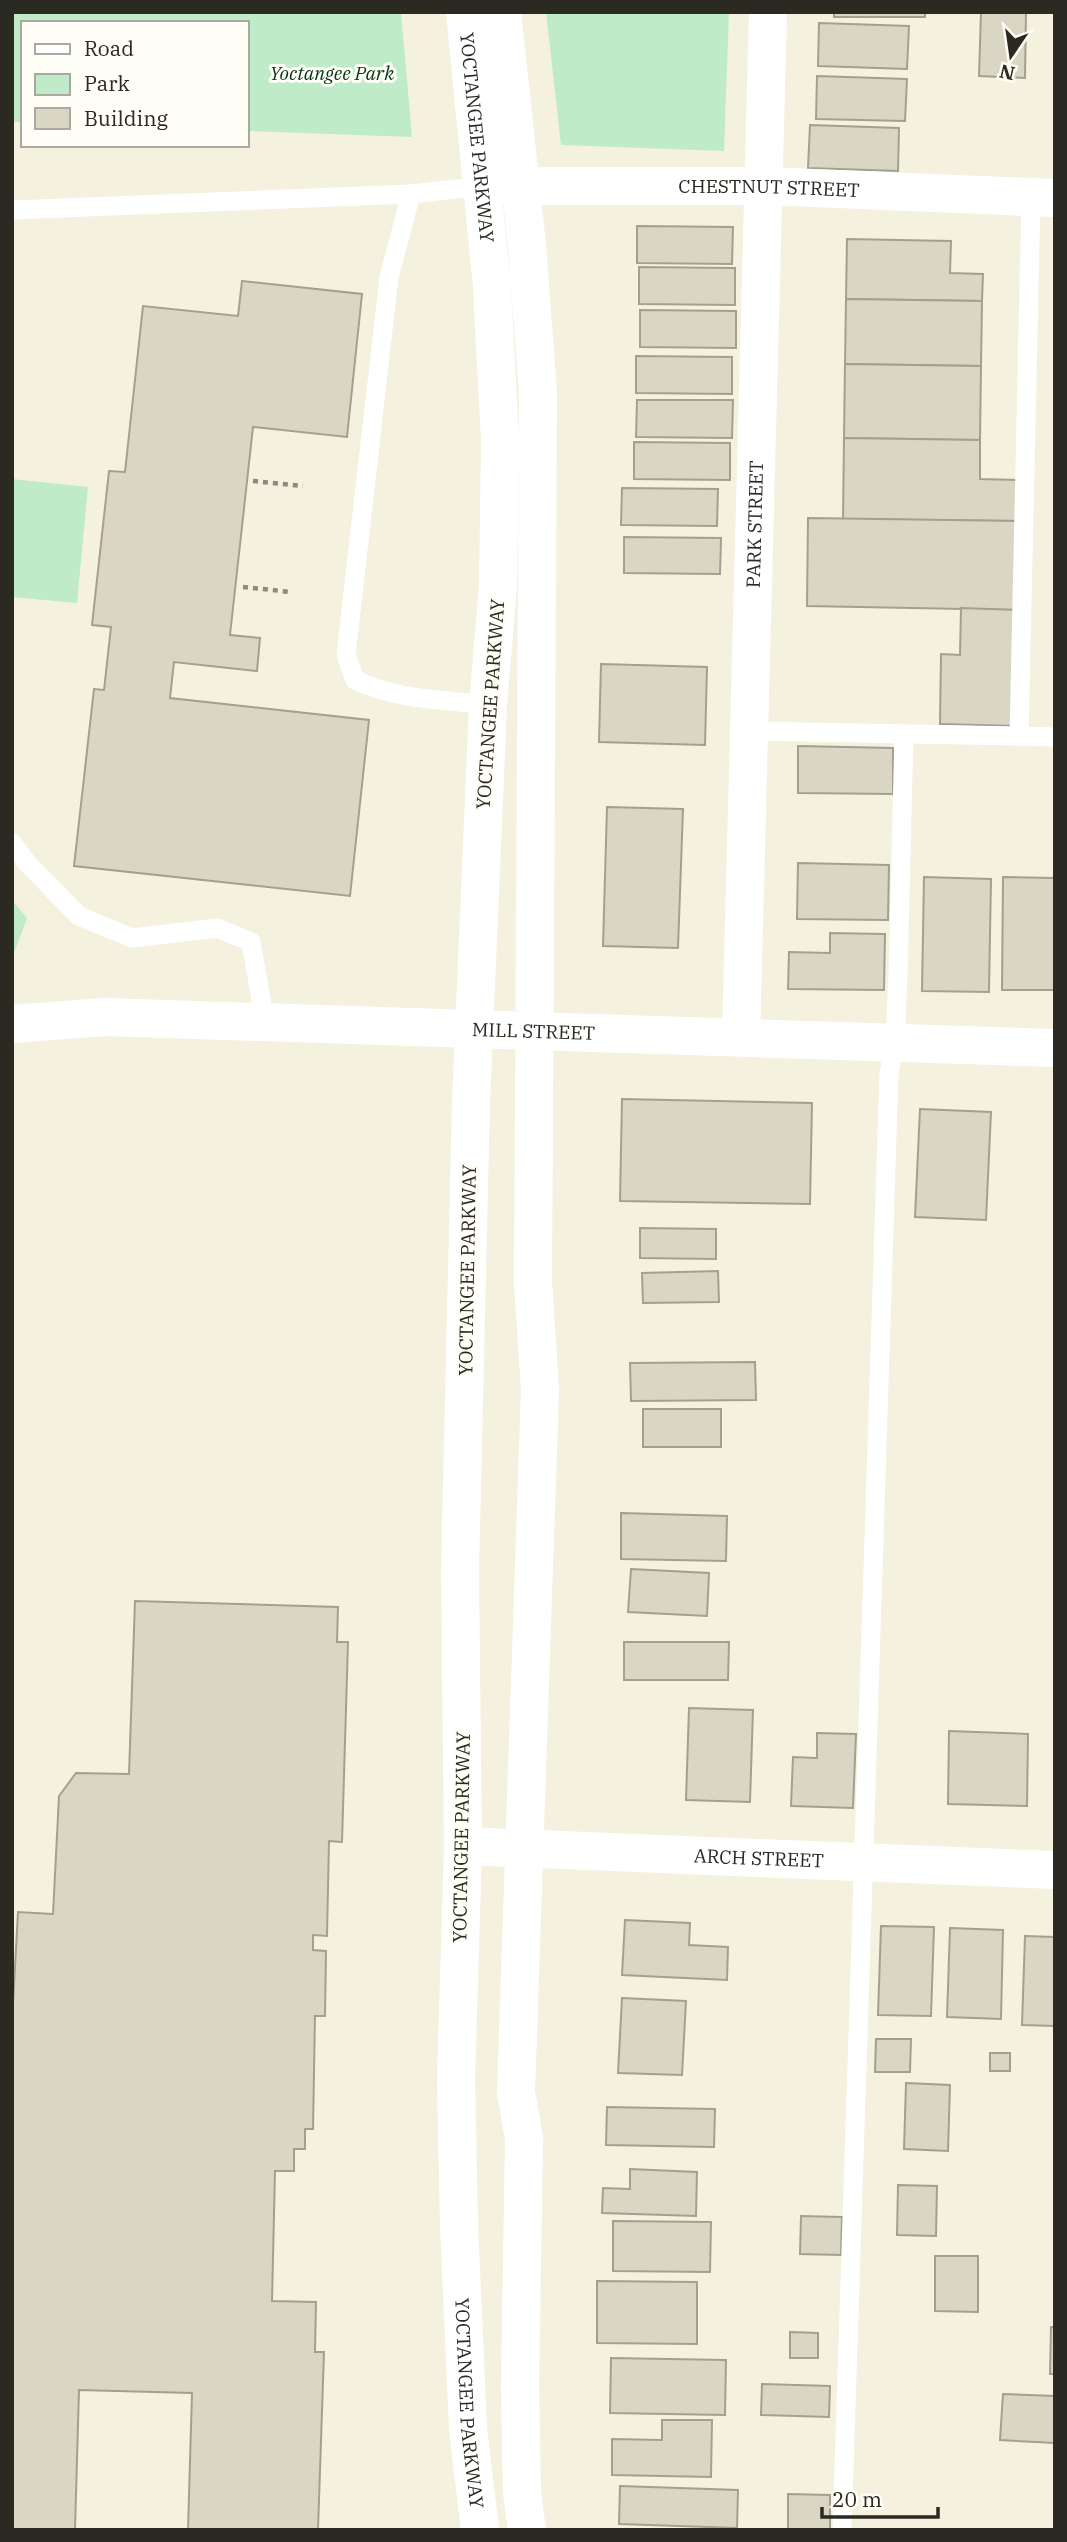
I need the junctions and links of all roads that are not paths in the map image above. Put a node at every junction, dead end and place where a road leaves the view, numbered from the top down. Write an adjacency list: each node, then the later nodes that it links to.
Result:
1 (465, 12): 4 (street, YOCTANGEE PARKWAY)
2 (502, 12): 4 (street, YOCTANGEE PARKWAY)
3 (768, 12): 5 (street, PARK STREET)
4 (501, 186): 5 (street, CHESTNUT STREET); 6 (lane); 9 (street, YOCTANGEE PARKWAY); 18 (street, YOCTANGEE PARKWAY)
5 (765, 186): 7 (street, CHESTNUT STREET); 10 (street, PARK STREET)
6 (411, 194): 8 (lane); 9 (lane)
7 (1043, 197): 12 (lane)
8 (12, 210)
9 (488, 705): 17 (street, YOCTANGEE PARKWAY)
10 (750, 731): 11 (lane); 19 (street, PARK STREET)
11 (904, 734): 12 (lane); 20 (lane)
12 (1019, 736): 13 (lane)
13 (1055, 737)
14 (12, 842): 15 (lane)
15 (265, 1022): 16 (street, MILL STREET); 17 (street, MILL STREET)
16 (12, 1024)
17 (474, 1028): 18 (street, MILL STREET); 22 (street, YOCTANGEE PARKWAY)
18 (536, 1031): 19 (street, MILL STREET); 23 (street, YOCTANGEE PARKWAY)
19 (741, 1037): 20 (street, MILL STREET)
20 (895, 1042): 21 (street, MILL STREET); 24 (lane)
21 (1055, 1048)
22 (463, 1846): 23 (street, ARCH STREET); 26 (street, YOCTANGEE PARKWAY)
23 (525, 1847): 24 (street, ARCH STREET); 27 (street, YOCTANGEE PARKWAY)
24 (863, 1861): 25 (street, ARCH STREET); 28 (lane)
25 (1055, 1870)
26 (480, 2530)
27 (527, 2530)
28 (842, 2530)

